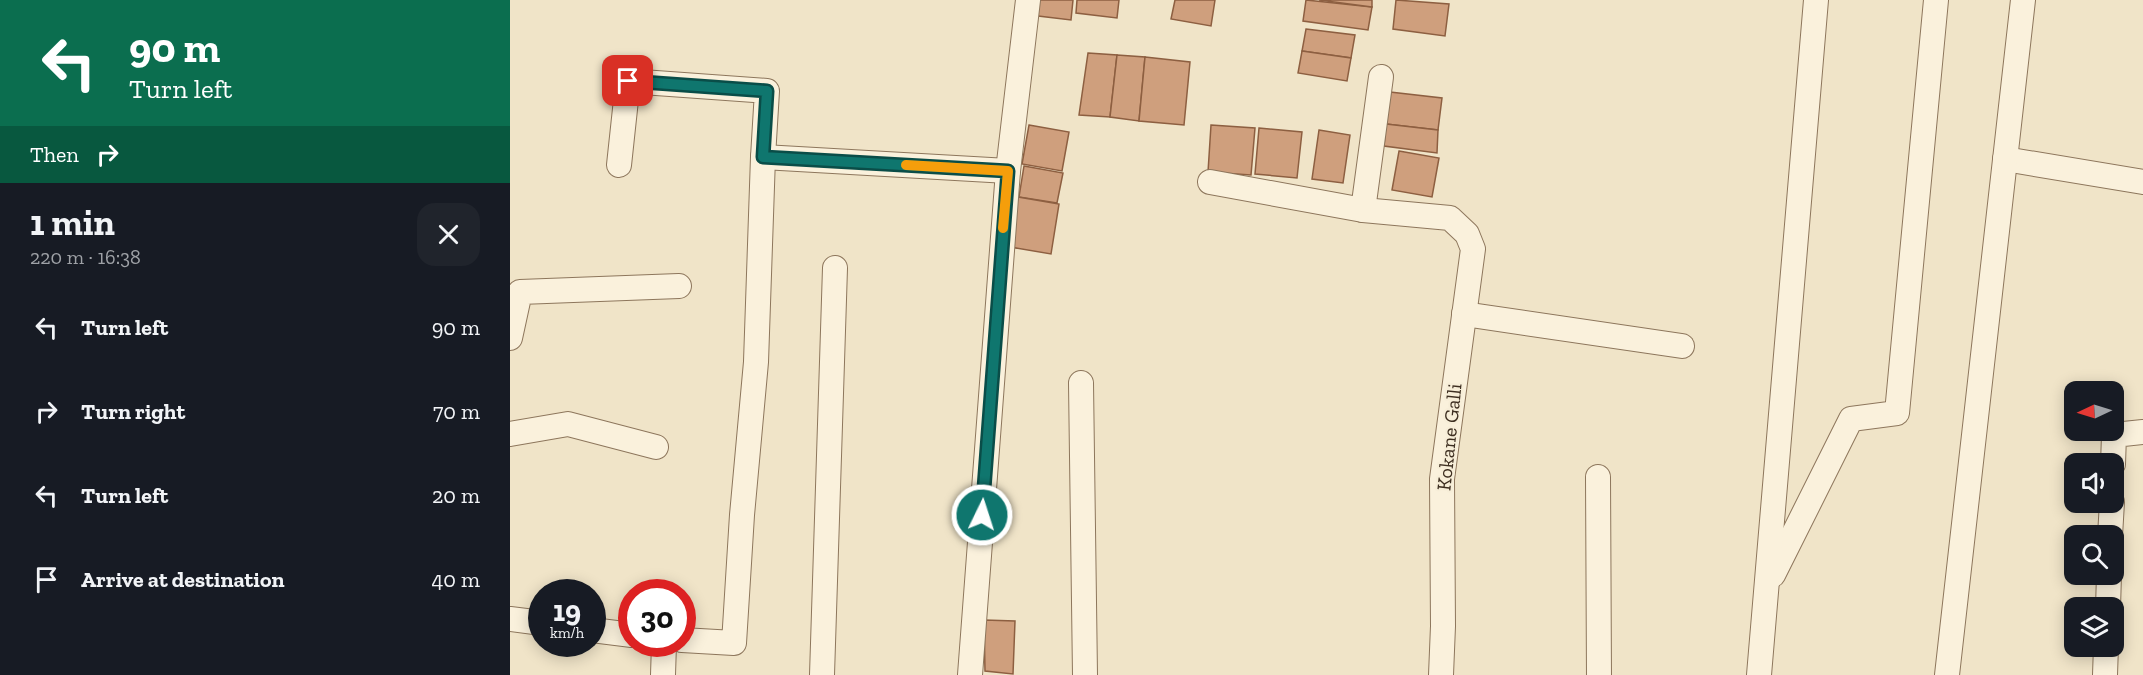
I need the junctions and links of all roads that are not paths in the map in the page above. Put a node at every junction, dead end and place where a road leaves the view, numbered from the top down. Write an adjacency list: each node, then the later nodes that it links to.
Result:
1 (1028, 0): 9 (street)
2 (1816, 0): 24 (street)
3 (1936, 0): 24 (street)
4 (2023, 0): 7 (street)
5 (1381, 77): 12 (street)
6 (763, 157): 8 (street); 9 (street); 27 (street)
7 (2005, 159): 11 (street); 37 (street)
8 (619, 165)
9 (1008, 171): 32 (street)
10 (1210, 182): 12 (street)
11 (2143, 182)
12 (1363, 210): 15 (street, Kokane Galli)
13 (835, 268): 31 (street)
14 (679, 286): 16 (street)
15 (1464, 314): 17 (street); 34 (street, Kokane Galli)
16 (510, 338)
17 (1682, 346)
18 (1081, 383): 33 (street)
19 (2143, 432): 22 (street)
20 (510, 434): 21 (street)
21 (656, 447)
22 (2113, 453)
23 (1598, 477): 35 (street)
24 (1767, 588): 36 (street)
25 (510, 619): 26 (street)
26 (528, 621)
27 (696, 641)
28 (664, 657): 30 (street)
29 (2106, 657): 38 (street)
30 (663, 675)
31 (822, 675)
32 (970, 675)
33 (1085, 675)
34 (1441, 675)
35 (1599, 675)
36 (1759, 675)
37 (1947, 675)
38 (2105, 675)

